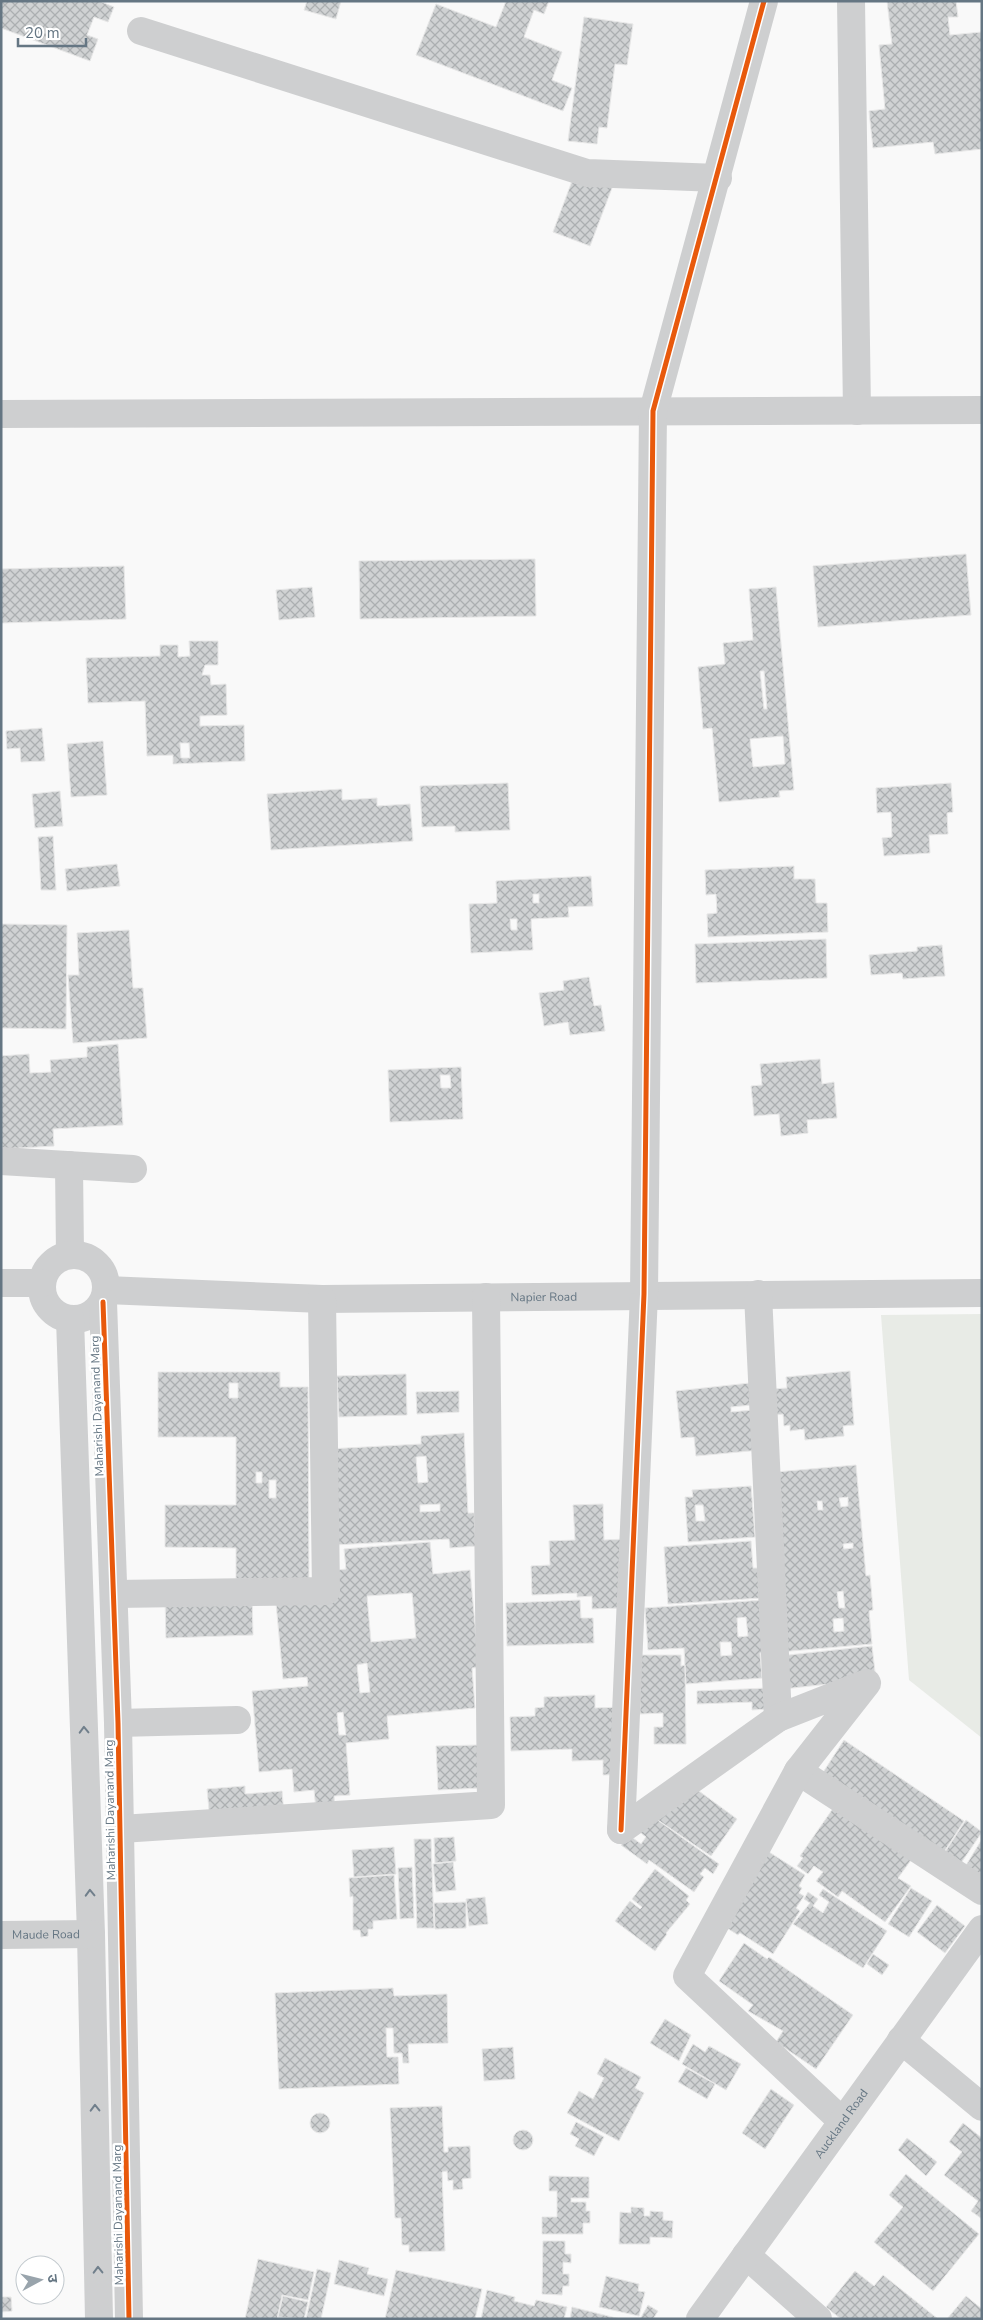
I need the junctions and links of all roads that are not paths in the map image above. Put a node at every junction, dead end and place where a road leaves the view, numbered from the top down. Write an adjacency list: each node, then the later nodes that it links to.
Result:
1 (764, 1): 4 (street)
2 (851, 1): 7 (street)
3 (141, 31): 4 (street)
4 (717, 177): 6 (street)
5 (982, 410): 7 (street)
6 (653, 411): 7 (street); 8 (street); 16 (street)
7 (857, 411)
8 (1, 414)
9 (1, 1161): 10 (street)
10 (69, 1165): 11 (street); 12 (street)
11 (134, 1168)
12 (70, 1255): 14 (street); 18 (street)
13 (1, 1283): 14 (street)
14 (42, 1283): 21 (street)
15 (982, 1293): 17 (street, Napier Road)
16 (644, 1294): 17 (street, Napier Road); 19 (street, Napier Road); 23 (street)
17 (758, 1294): 23 (street)
18 (104, 1296): 20 (street, Napier Road); 21 (street); 22 (street, Maharishi Dayanand Marg)
19 (486, 1297): 20 (street, Napier Road); 27 (street)
20 (322, 1299): 22 (street)
21 (70, 1320): 30 (street, Maharishi Dayanand Marg, one-way to 21)
22 (115, 1594): 25 (street, Maharishi Dayanand Marg)
23 (778, 1718): 26 (street)
24 (237, 1720): 25 (street)
25 (118, 1723): 27 (street, Maharishi Dayanand Marg)
26 (798, 1771): 28 (street); 34 (street)
27 (121, 1829): 37 (street, Maharishi Dayanand Marg)
28 (982, 1891)
29 (982, 1929): 32 (street, Auckland Road)
30 (91, 1934): 31 (street, Maude Road); 36 (street, Maharishi Dayanand Marg, one-way to 30)
31 (1, 1935)
32 (901, 2040): 33 (street); 34 (street, Auckland Road)
33 (982, 2107)
34 (842, 2121): 35 (street, Auckland Road)
35 (746, 2254): 38 (street, Auckland Road); 39 (street)
36 (99, 2319)
37 (129, 2319)
38 (700, 2319)
39 (818, 2319)

